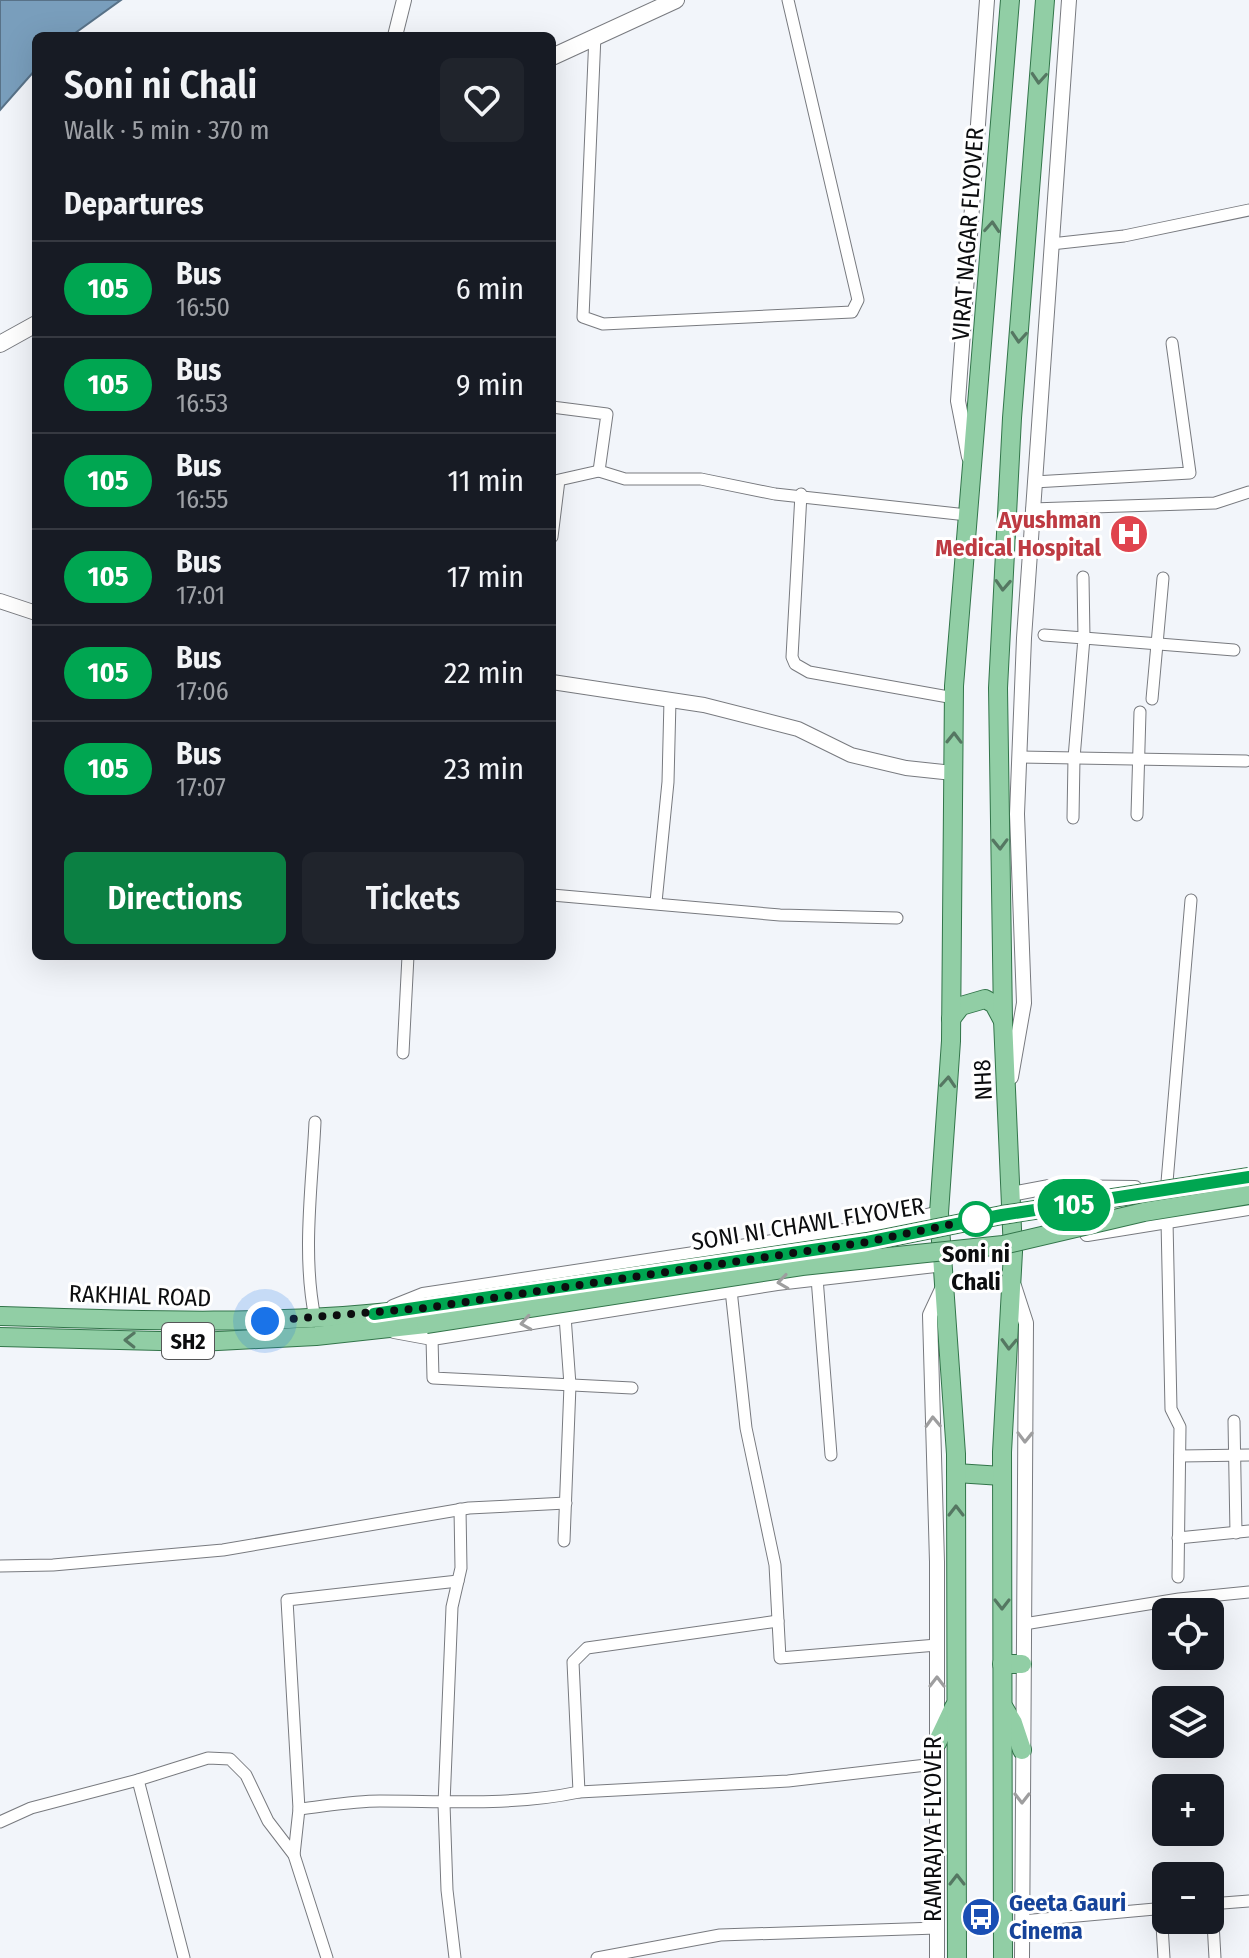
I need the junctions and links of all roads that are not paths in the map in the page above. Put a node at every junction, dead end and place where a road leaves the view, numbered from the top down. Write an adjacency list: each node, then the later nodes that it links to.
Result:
1 (404, 0): 9 (street)
2 (650, 0): 11 (main road)
3 (676, 0): 10 (main road)
4 (788, 0): 10 (street)
5 (987, 0): 24 (street)
6 (1010, 0): 24 (main road, VIRAT NAGAR FLYOVER, one-way to 6)
7 (1045, 0): 21 (main road, one-way to 21)
8 (1069, 0): 14 (street)
9 (396, 32)
10 (595, 34): 12 (main road)
11 (556, 44)
12 (556, 55)
13 (1249, 210): 14 (street)
14 (1051, 244): 22 (street)
15 (32, 316): 17 (main road)
16 (32, 326): 19 (main road)
17 (0, 333)
18 (1172, 343): 25 (street)
19 (0, 344)
20 (556, 408): 23 (street)
21 (1011, 451): 22 (street); 57 (main road, NH8, one-way to 57)
22 (1036, 452): 25 (street)
23 (599, 471): 27 (street); 28 (street)
24 (972, 472): 30 (main road, NH8)
25 (1034, 482): 29 (street)
26 (1249, 492): 29 (street)
27 (801, 494): 30 (street); 40 (street)
28 (556, 504)
29 (1032, 509): 44 (street)
30 (967, 515): 40 (main road, NH8)
31 (1083, 577): 36 (street)
32 (1163, 578): 37 (street)
33 (0, 601): 34 (street)
34 (32, 612)
35 (1044, 635): 36 (street)
36 (1084, 638): 37 (street); 45 (street)
37 (1159, 644): 38 (street); 41 (street)
38 (1234, 650)
39 (556, 683): 42 (street)
40 (954, 698): 48 (main road, NH8, one-way to 40)
41 (1152, 699)
42 (670, 700): 48 (street); 53 (street)
43 (1140, 712): 46 (street)
44 (1020, 757): 45 (street); 59 (street)
45 (1074, 758): 46 (street); 50 (street)
46 (1140, 760): 47 (street); 49 (street)
47 (1246, 761)
48 (953, 773): 56 (main road, NH8)
49 (1137, 815)
50 (1073, 818)
51 (556, 895): 53 (street)
52 (1191, 900): 63 (street)
53 (656, 902): 54 (street)
54 (897, 918)
55 (408, 960): 58 (street)
56 (951, 1019): 57 (main road); 67 (main road, NH8, one-way to 56)
57 (1003, 1020): 59 (main road, NH8)
58 (403, 1053)
59 (1008, 1093): 64 (main road, NH8)
60 (315, 1122): 77 (street)
61 (1249, 1168): 63 (street)
62 (1249, 1177): 79 (main road, SONI NI CHAWL FLYOVER / SH2, bridge)
63 (1167, 1182): 64 (street)
64 (1012, 1194): 69 (main road, NH8)
65 (1249, 1195): 79 (main road, SONI NI CHAWL FLYOVER / SH2, bridge)
66 (1249, 1208): 68 (street)
67 (939, 1213): 70 (main road, NH8); 78 (street)
68 (1167, 1221): 69 (street); 87 (street)
69 (1013, 1252): 72 (main road, NH8)
70 (944, 1264): 71 (street); 73 (main road, NH8)
71 (817, 1278): 74 (street, one-way to 74); 84 (street)
72 (1011, 1278): 89 (main road, NH8, one-way to 89); 100 (street, one-way to 100)
73 (945, 1285): 88 (main road, NH8); 101 (street, one-way to 73)
74 (731, 1290): 76 (street); 99 (street)
75 (0, 1316): 77 (main road, RAKHIAL ROAD / SH2)
76 (565, 1316): 79 (street, one-way to 79); 81 (street)
77 (315, 1318): 78 (main road, RAKHIAL ROAD / SH2)
78 (375, 1321): 79 (main road, SONI NI CHAWL FLYOVER / SH2); 80 (main road, RAKHIAL ROAD / SH2, one-way to 80)
79 (428, 1323): 81 (street)
80 (0, 1337)
81 (570, 1385): 82 (street); 90 (street)
82 (632, 1388)
83 (1234, 1421): 85 (street)
84 (831, 1455)
85 (1234, 1455): 86 (street); 87 (street); 92 (street)
86 (1249, 1455)
87 (1180, 1456): 93 (street)
88 (956, 1473): 89 (main road); 104 (main road, RAMRAJYA FLYOVER, one-way to 88)
89 (1002, 1476): 102 (main road, NH8, one-way to 102)
90 (566, 1503): 91 (street); 94 (street)
91 (460, 1509): 95 (street); 97 (street)
92 (1243, 1532): 93 (street)
93 (1178, 1538): 96 (street)
94 (564, 1541)
95 (0, 1566)
96 (1178, 1577)
97 (458, 1581): 111 (street); 112 (street)
98 (1249, 1592): 100 (street)
99 (778, 1621): 101 (street); 110 (street)
100 (1024, 1624): 103 (street)
101 (937, 1645): 106 (street, one-way to 101)
102 (1002, 1664): 103 (main road); 105 (main road, NH8)
103 (1022, 1664): 107 (street)
104 (957, 1701): 106 (main road); 127 (main road, RAMRAJYA FLYOVER, one-way to 104)
105 (1002, 1706): 107 (main road); 128 (main road)
106 (937, 1743): 108 (street)
107 (1022, 1750): 118 (street, one-way to 118)
108 (935, 1764): 110 (street); 119 (street)
109 (138, 1780): 113 (street); 114 (street); 122 (street)
110 (579, 1792): 111 (street)
111 (444, 1804): 112 (street); 124 (street)
112 (299, 1809): 114 (street)
113 (0, 1822)
114 (294, 1855): 123 (street)
115 (1249, 1901): 116 (street)
116 (1224, 1903)
117 (1152, 1909): 118 (street)
118 (1022, 1921): 129 (street)
119 (937, 1928): 125 (street); 126 (street)
120 (1164, 1934): 130 (street)
121 (1213, 1934): 131 (street)
122 (184, 1958)
123 (327, 1958)
124 (455, 1958)
125 (597, 1958)
126 (937, 1958)
127 (957, 1958)
128 (1003, 1958)
129 (1022, 1958)
130 (1164, 1958)
131 (1215, 1958)

